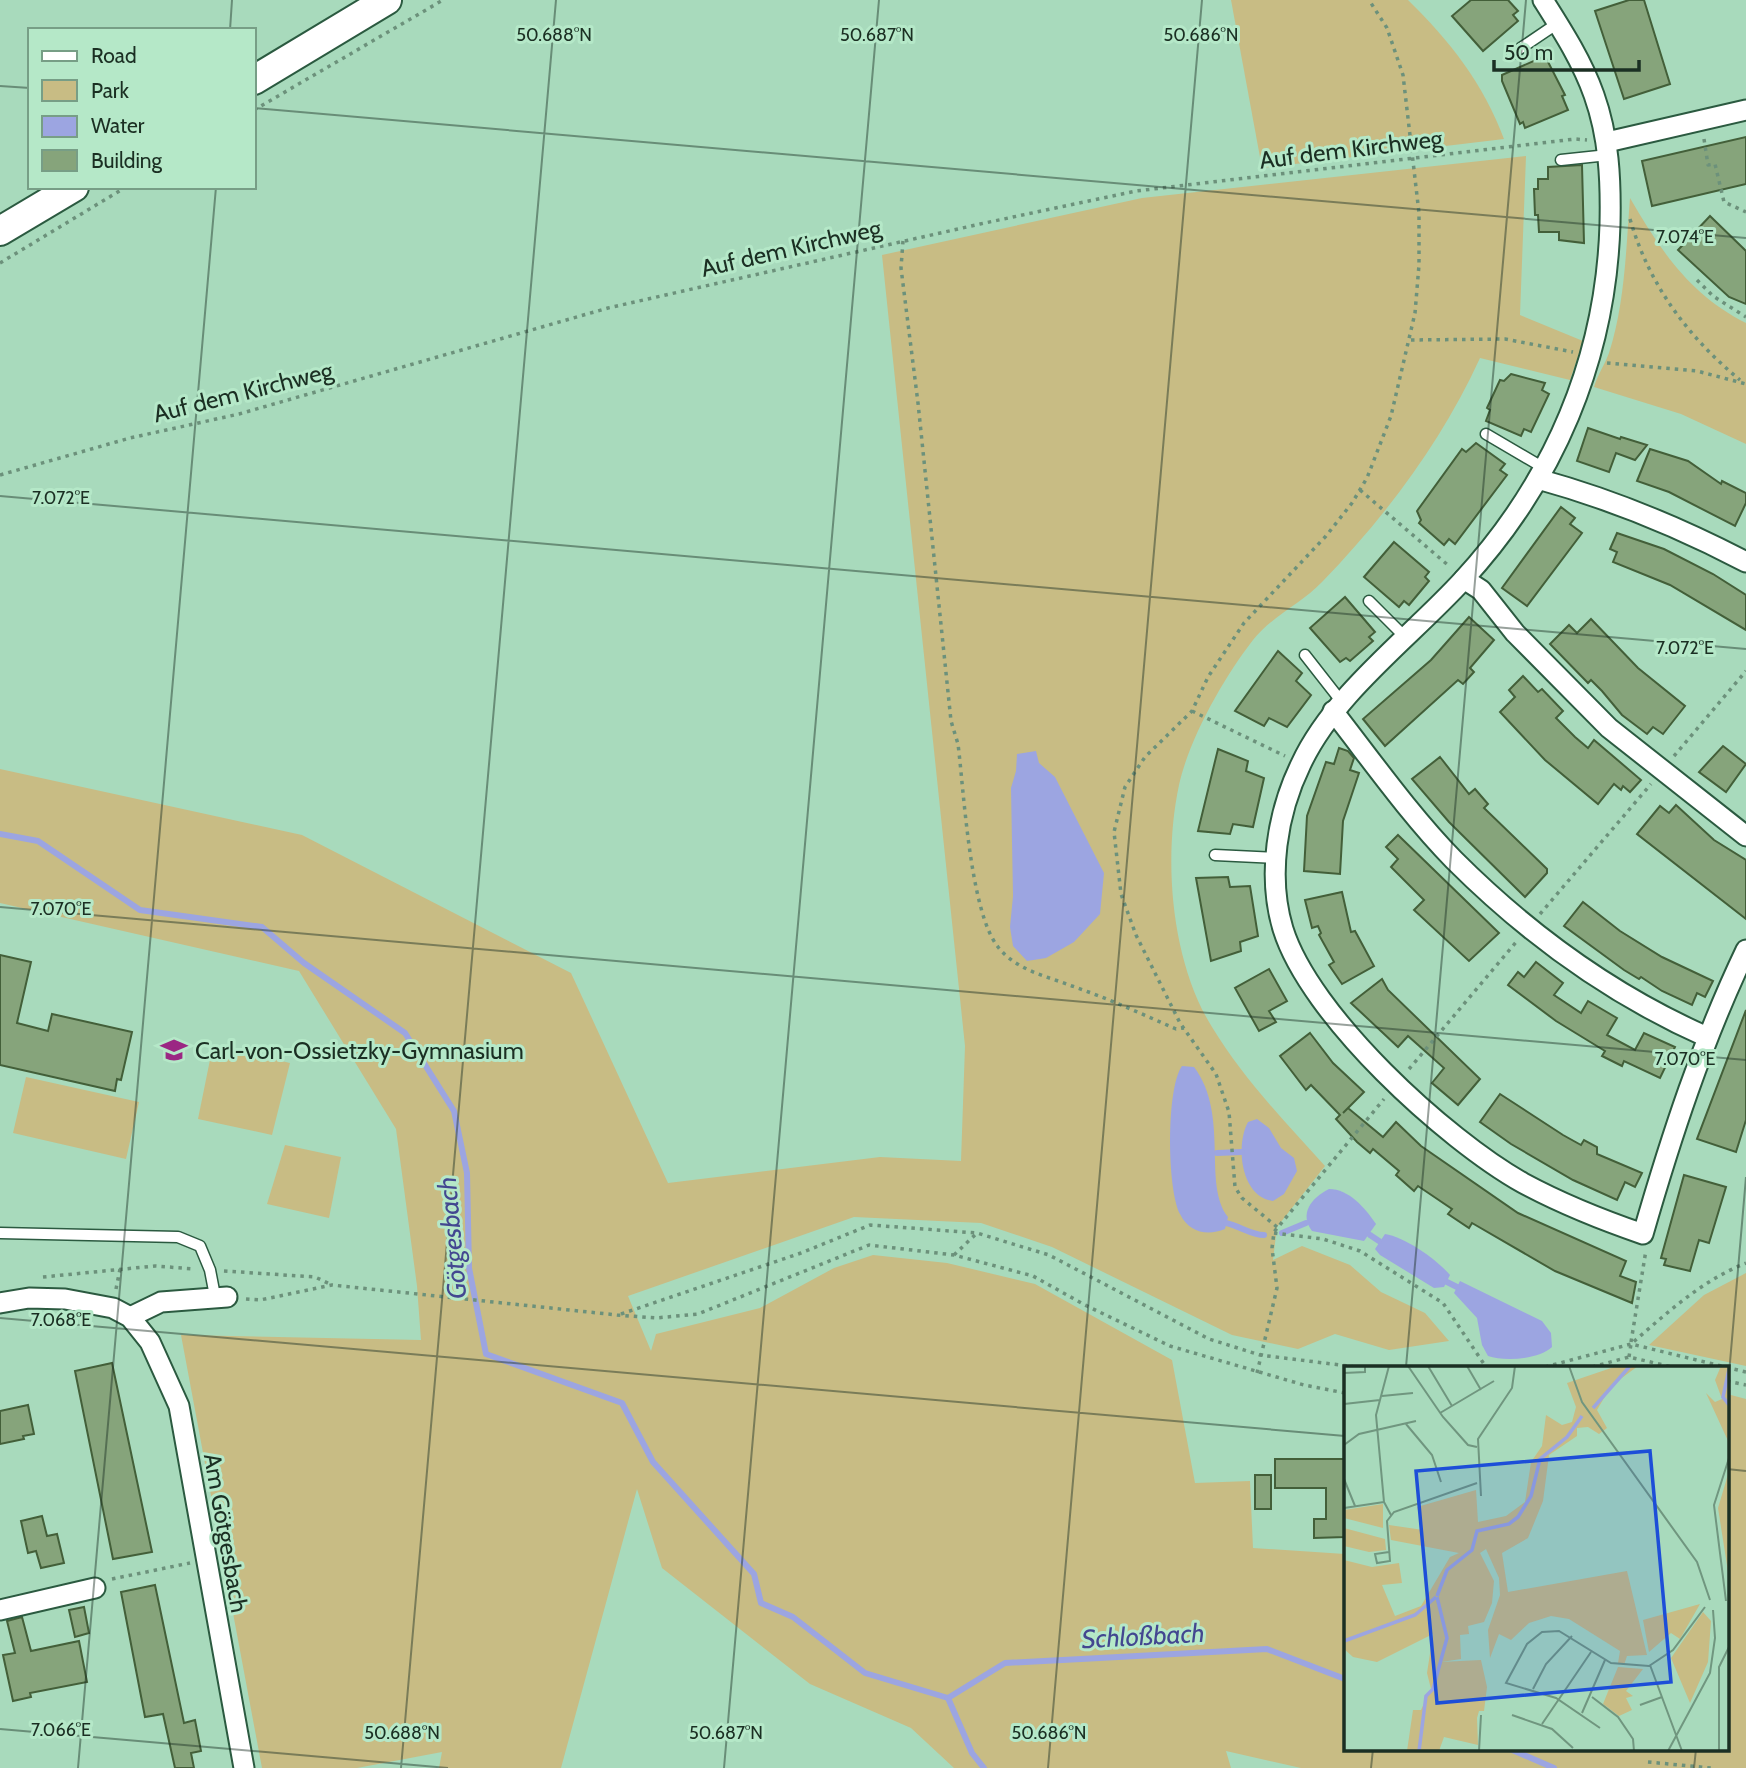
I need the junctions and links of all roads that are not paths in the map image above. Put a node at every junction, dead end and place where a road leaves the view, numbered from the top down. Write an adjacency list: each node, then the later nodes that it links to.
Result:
1 (387, 0): 5 (main road)
2 (1543, 0): 3 (street)
3 (1558, 23): 4 (lane); 7 (street)
4 (1511, 54)
5 (256, 79)
6 (1746, 110): 7 (street)
7 (1608, 149): 8 (lane); 12 (street)
8 (1561, 160)
9 (71, 189): 10 (main road)
10 (0, 231)
11 (1486, 434): 12 (lane)
12 (1541, 473): 13 (street); 14 (street)
13 (1746, 562)
14 (1464, 579): 16 (street); 19 (street)
15 (1369, 601): 16 (lane)
16 (1407, 639): 18 (street)
17 (1305, 655): 18 (lane)
18 (1337, 706): 21 (street); 23 (street)
19 (1746, 835)
20 (1215, 855): 21 (lane)
21 (1276, 858): 23 (street)
22 (1746, 950): 23 (street)
23 (1707, 1037)
24 (0, 1233): 25 (lane)
25 (221, 1297): 27 (street)
26 (0, 1303): 27 (street)
27 (130, 1317): 30 (street, Am Götgesbach)
28 (95, 1588): 29 (street)
29 (0, 1610)
30 (244, 1768)

